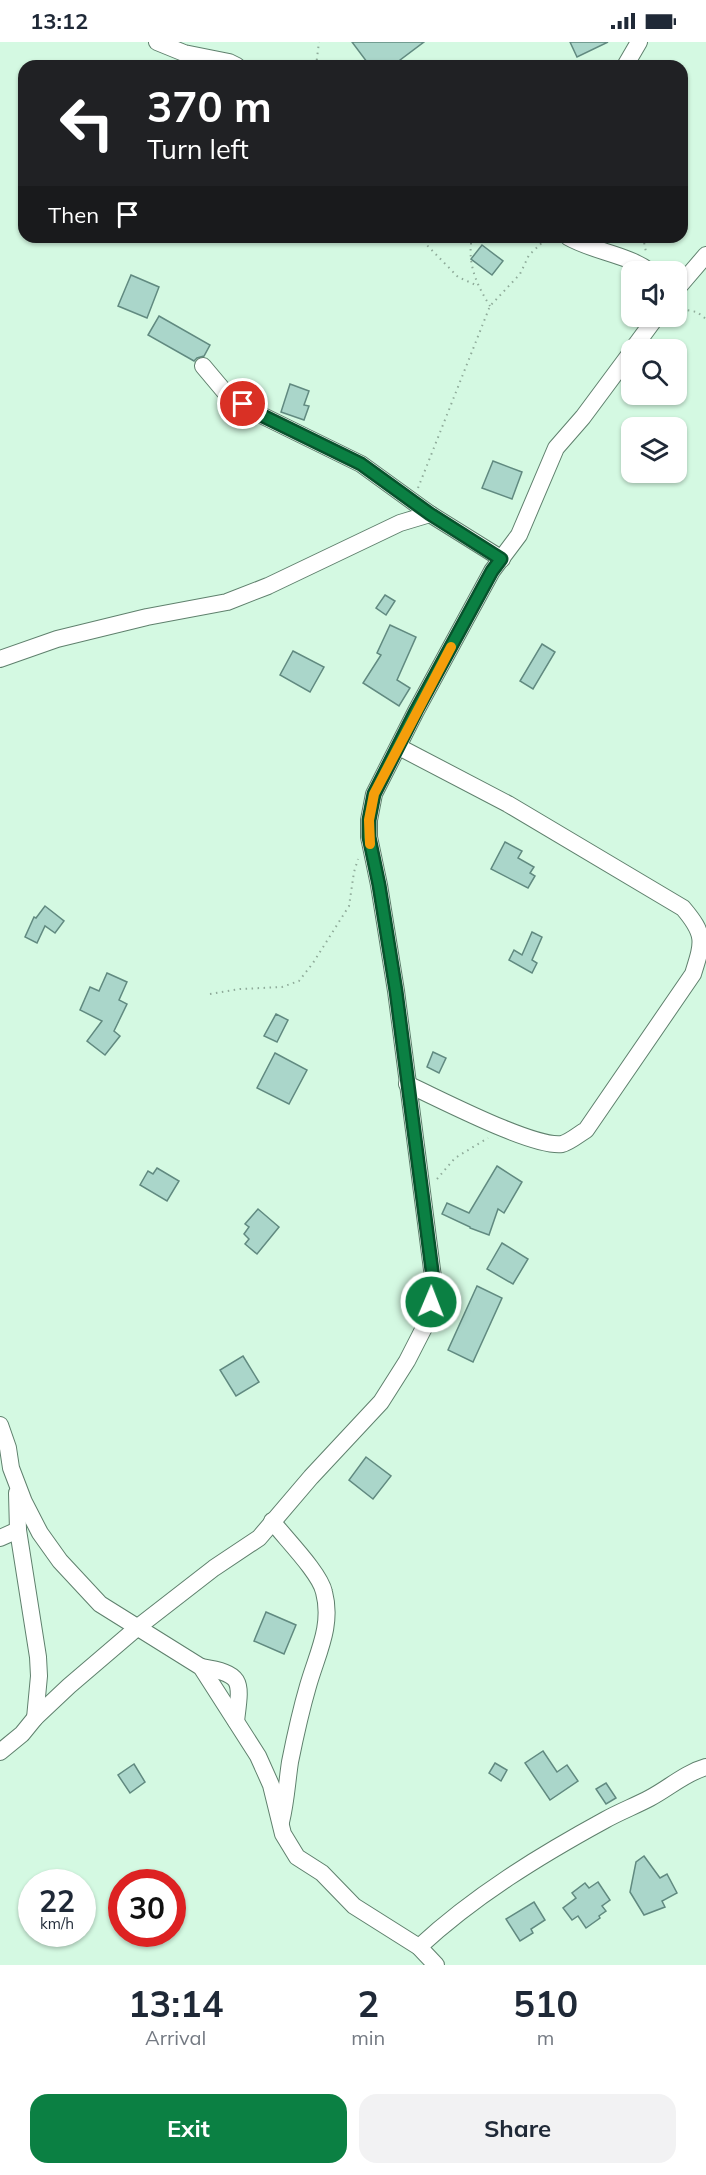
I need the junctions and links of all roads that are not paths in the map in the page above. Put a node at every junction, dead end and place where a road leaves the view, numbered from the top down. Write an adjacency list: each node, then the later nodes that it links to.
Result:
1 (157, 42): 3 (street)
2 (639, 42): 4 (street)
3 (219, 60)
4 (628, 60)
5 (579, 243): 7 (street)
6 (706, 255): 8 (street)
7 (633, 261)
8 (687, 277)
9 (621, 365): 12 (street)
10 (203, 366): 11 (street)
11 (430, 514): 12 (street); 13 (street)
12 (501, 559): 14 (street)
13 (0, 659)
14 (399, 747): 15 (street); 15 (street)
15 (407, 1084): 18 (street)
16 (0, 1425): 17 (street)
17 (18, 1485): 19 (street); 21 (street)
18 (272, 1521): 21 (street); 29 (street)
19 (18, 1530): 20 (street); 23 (street)
20 (0, 1538)
21 (138, 1627): 22 (street); 24 (street)
22 (201, 1667): 26 (street); 26 (street)
23 (39, 1676): 24 (street); 25 (street)
24 (69, 1686): 25 (street)
25 (35, 1718): 27 (street)
26 (236, 1721): 29 (street)
27 (2, 1754)
28 (706, 1767): 30 (street)
29 (280, 1825): 30 (street)
30 (419, 1947): 31 (street)
31 (436, 1965)

